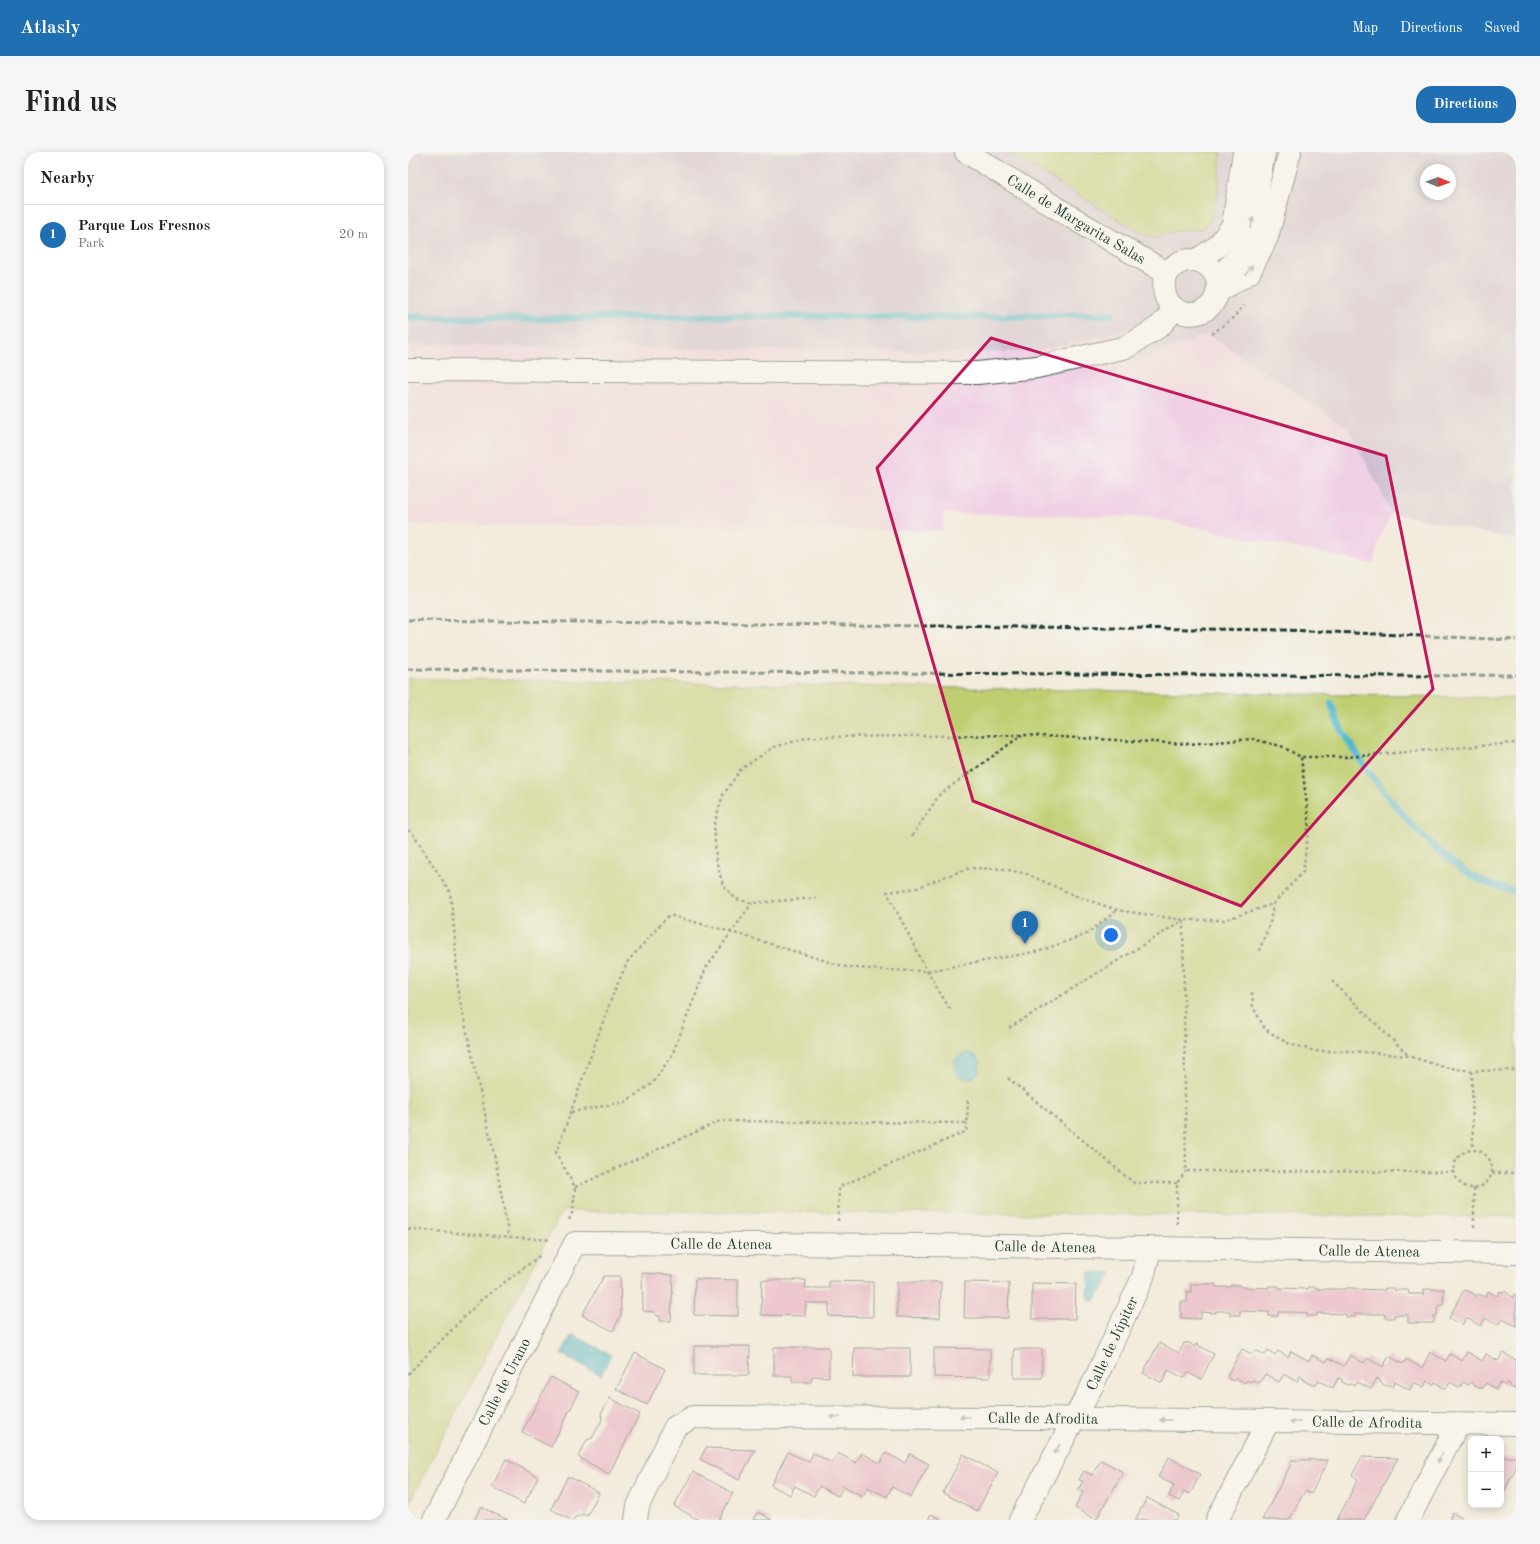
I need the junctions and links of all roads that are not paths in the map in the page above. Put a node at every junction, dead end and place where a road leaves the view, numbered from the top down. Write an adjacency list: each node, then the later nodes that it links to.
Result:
1 (966, 152): 6 (street, Calle de Margarita Salas)
2 (1244, 152): 5 (street)
3 (1264, 152): 7 (street, one-way to 3)
4 (1290, 152): 7 (street, one-way to 4)
5 (1198, 260): 6 (street); 7 (street)
6 (1167, 273): 8 (street)
7 (1217, 286): 8 (street)
8 (1175, 309): 9 (street)
9 (408, 370)
10 (567, 1242): 11 (street, Calle de Atenea); 17 (street, Calle de Urano)
11 (1150, 1249): 12 (street, Calle de Atenea); 13 (street, Calle de Júpiter)
12 (1516, 1253)
13 (1074, 1419): 14 (street, Calle de Afrodita, one-way to 13); 18 (street, Calle de Afrodita, one-way to 18); 19 (street, Calle de Júpiter, one-way to 19)
14 (1268, 1422): 15 (street, Calle de Afrodita, one-way to 14); 20 (street)
15 (1458, 1424): 16 (street, Calle de Afrodita); 21 (street, one-way to 21)
16 (1516, 1424)
17 (434, 1520)
18 (636, 1520)
19 (1020, 1520)
20 (1217, 1520)
21 (1408, 1520)

